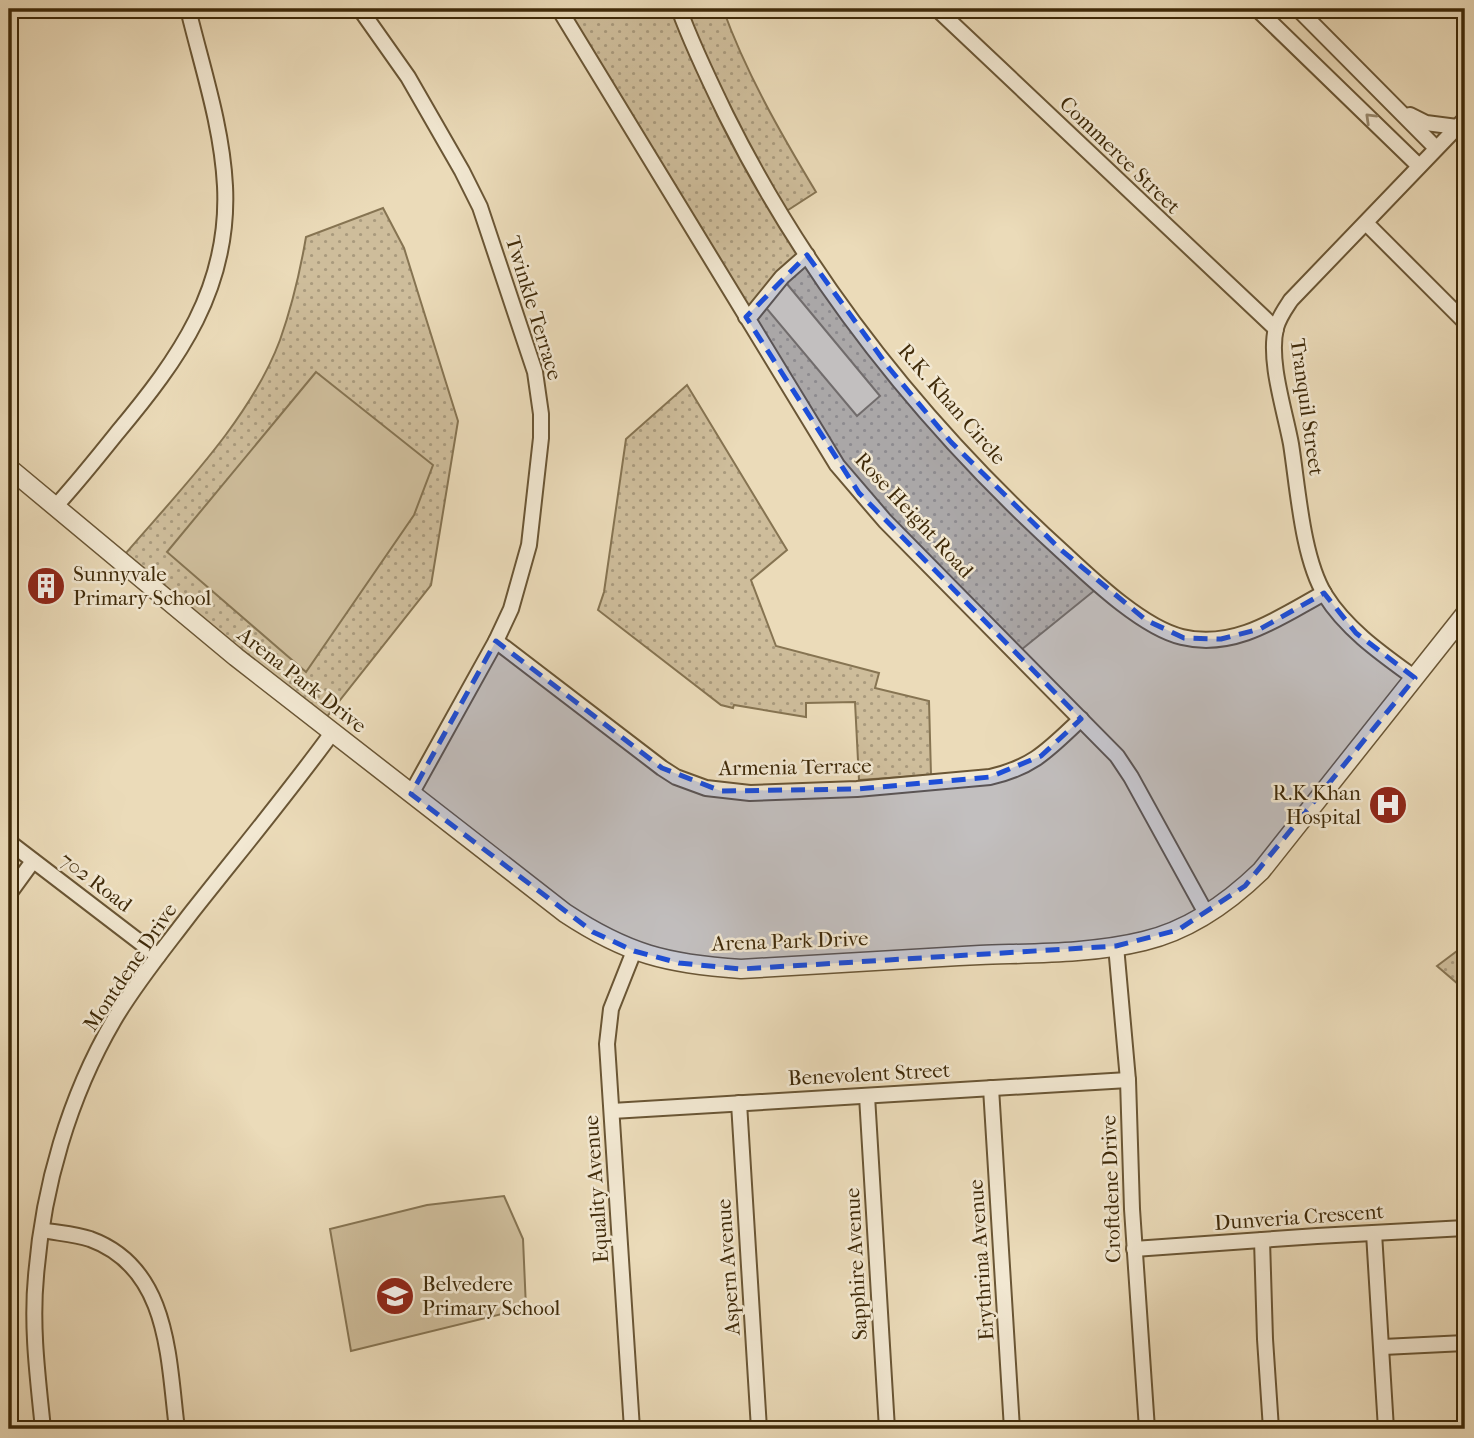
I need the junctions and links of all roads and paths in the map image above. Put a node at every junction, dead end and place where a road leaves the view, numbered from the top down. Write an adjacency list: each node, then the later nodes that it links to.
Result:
1 (188, 9): 18 (street)
2 (360, 9): 21 (street, Twinkle Terrace)
3 (559, 9): 14 (street, Rose Height Road)
4 (679, 9): 13 (street, R.K. Khan Circle)
5 (937, 9): 16 (street, Commerce Street)
6 (1257, 9): 11 (street, one-way to 6)
7 (1298, 9): 8 (street)
8 (1399, 110): 9 (street, Tranquil Street); 10 (street)
9 (1461, 123): 10 (street, Tranquil Street)
10 (1436, 148): 11 (street, Tranquil Street)
11 (1419, 166): 12 (street, Tranquil Street)
12 (1367, 224): 15 (street); 16 (street, Tranquil Street)
13 (807, 255): 14 (street); 19 (street, R.K. Khan Circle)
14 (746, 317): 23 (street, Rose Height Road)
15 (1465, 322)
16 (1276, 329): 19 (street, Tranquil Street)
17 (9, 468): 18 (street, Arena Park Drive)
18 (55, 507): 24 (street, Arena Park Drive)
19 (1324, 593): 22 (street, Tranquil Street)
20 (1465, 614): 22 (street)
21 (496, 641): 23 (street, Armenia Terrace); 25 (street, Twinkle Terrace)
22 (1415, 678): 29 (street, Arena Park Drive)
23 (1081, 719): 29 (street, Rose Height Road)
24 (332, 733): 25 (street, Arena Park Drive); 32 (street, Montdene Drive)
25 (411, 794): 31 (street, Arena Park Drive)
26 (9, 842): 27 (street, 702 Road)
27 (33, 860): 28 (street); 32 (street, 702 Road)
28 (9, 894)
29 (1207, 915): 30 (street, Arena Park Drive)
30 (1116, 946): 31 (street, Arena Park Drive); 33 (street, Croftdene Drive)
31 (634, 951): 37 (street, Equality Avenue)
32 (158, 956): 39 (street, Montdene Drive)
33 (1128, 1080): 34 (street, Benevolent Street); 42 (street, Croftdene Drive)
34 (991, 1088): 35 (street, Benevolent Street); 50 (street, Erythrina Avenue)
35 (867, 1096): 36 (street, Benevolent Street); 49 (street, Sapphire Avenue)
36 (739, 1103): 37 (street, Benevolent Street); 48 (street, Aspern Avenue)
37 (612, 1111): 47 (street, Equality Avenue)
38 (1465, 1228): 40 (street, Dunveria Crescent)
39 (42, 1230): 45 (street, Montdene Drive); 46 (street)
40 (1374, 1233): 41 (street, Dunveria Crescent); 44 (street)
41 (1262, 1240): 42 (street, Dunveria Crescent); 52 (street)
42 (1135, 1249): 51 (street, Croftdene Drive)
43 (1465, 1343): 44 (street)
44 (1382, 1347): 53 (street)
45 (44, 1429)
46 (177, 1429)
47 (632, 1429)
48 (759, 1429)
49 (887, 1429)
50 (1012, 1429)
51 (1147, 1429)
52 (1271, 1429)
53 (1387, 1429)

